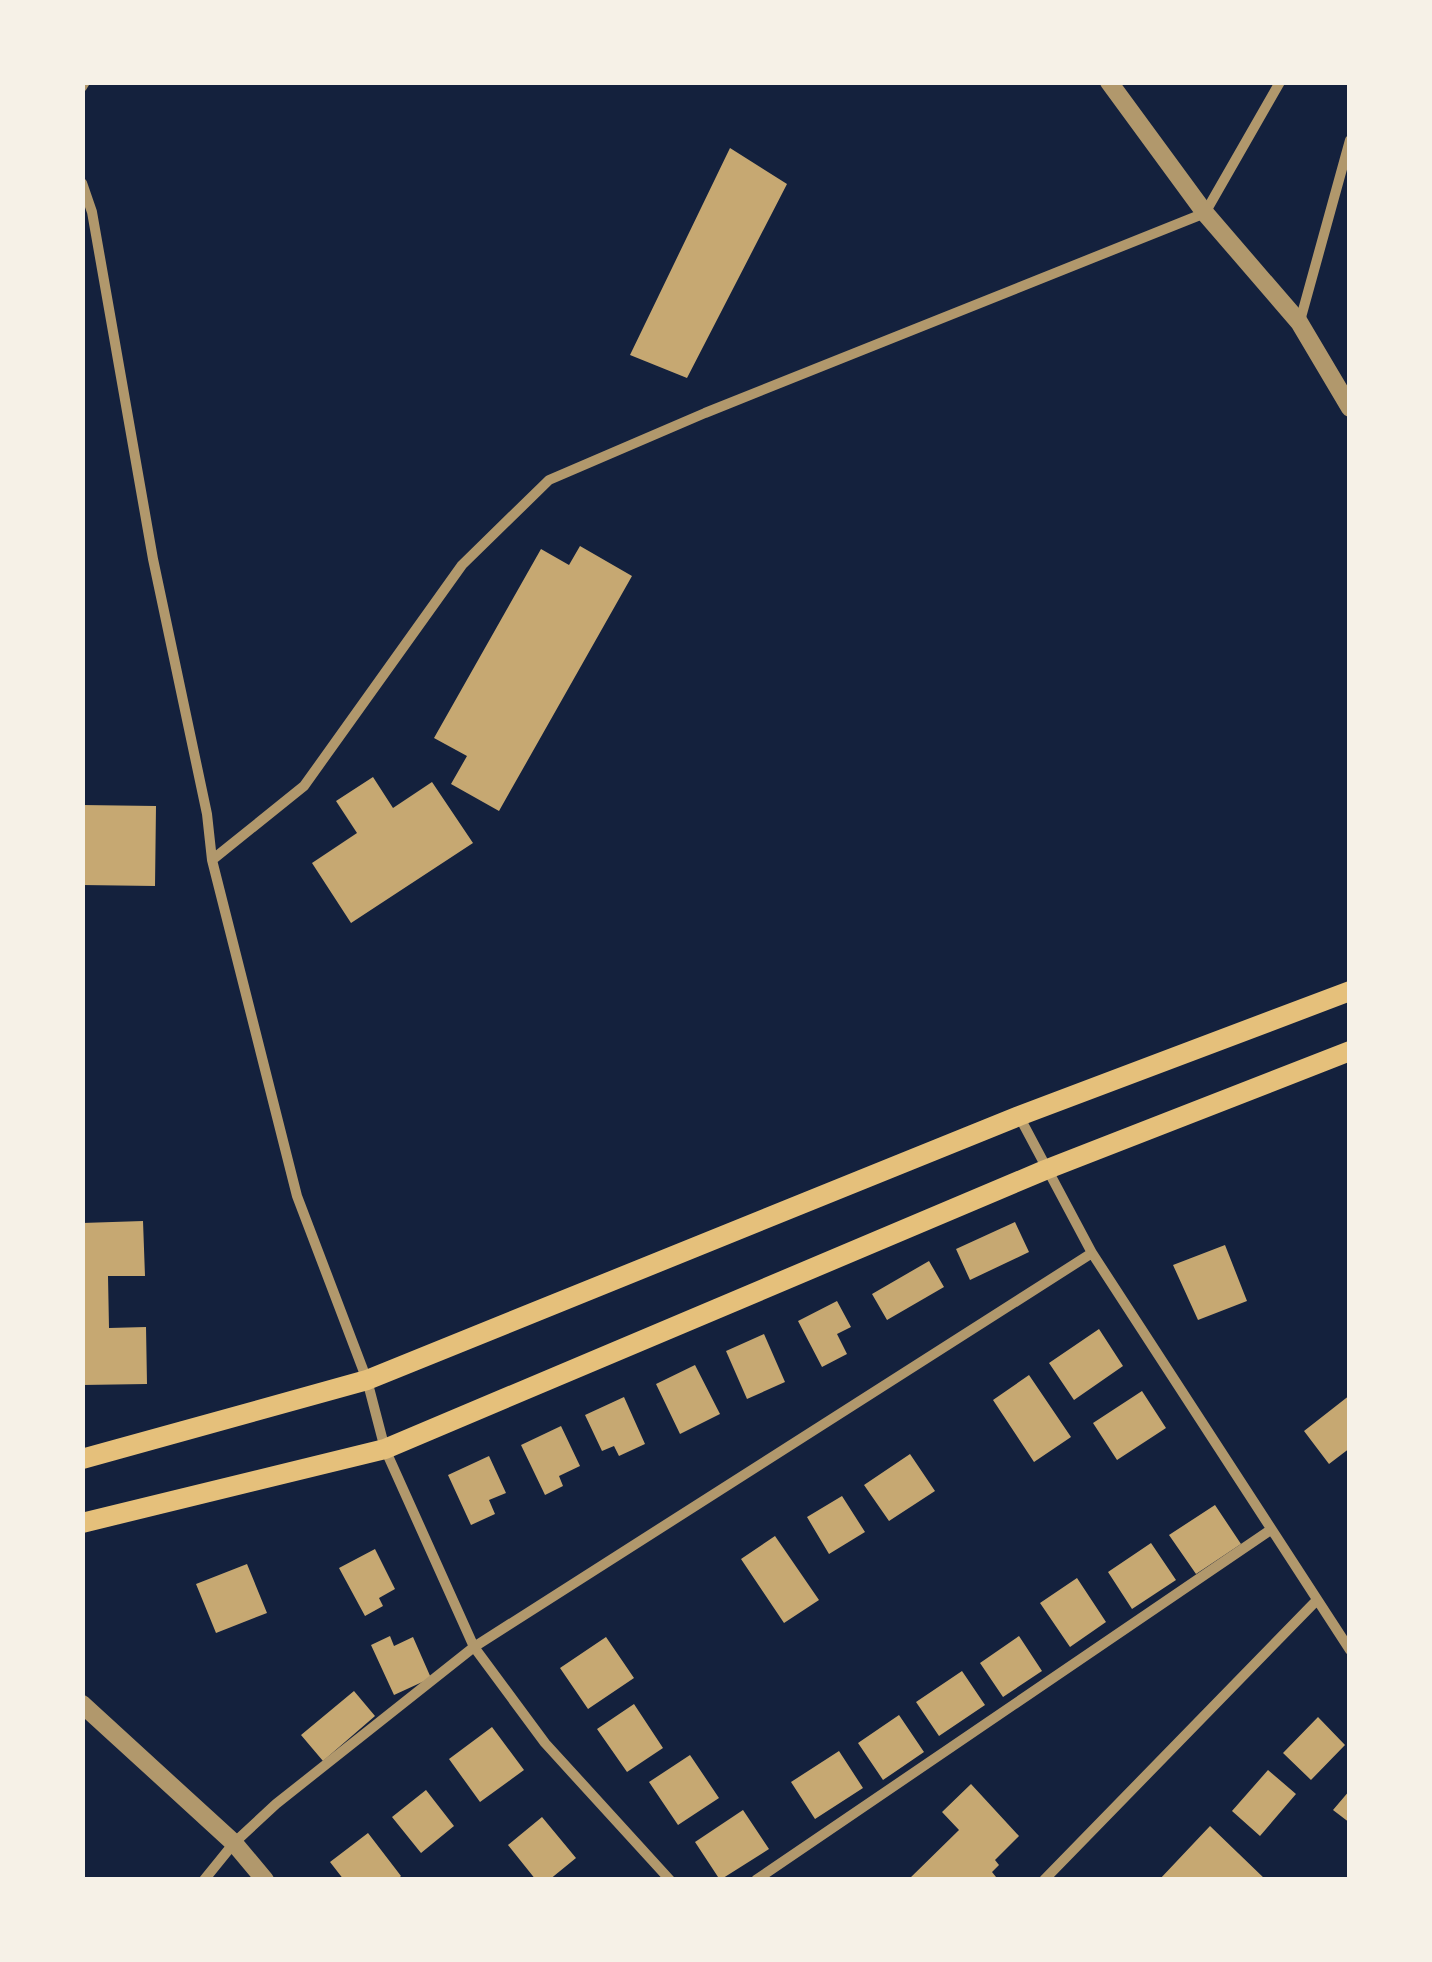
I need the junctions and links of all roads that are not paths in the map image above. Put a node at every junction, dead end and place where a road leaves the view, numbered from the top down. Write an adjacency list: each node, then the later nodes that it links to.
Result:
1 (1110, 82): 5 (street)
2 (1280, 82): 5 (street)
3 (1350, 140): 6 (street)
4 (82, 182): 8 (street)
5 (1206, 214): 6 (street); 8 (street)
6 (1299, 322): 7 (street)
7 (1350, 408)
8 (212, 860): 14 (street)
9 (1350, 992): 11 (main road)
10 (1350, 1051): 12 (main road)
11 (1018, 1116): 12 (street); 14 (main road)
12 (1045, 1170): 13 (street); 15 (main road)
13 (1092, 1253): 18 (street); 20 (street)
14 (367, 1380): 15 (street); 16 (main road)
15 (385, 1449): 17 (main road); 20 (street)
16 (82, 1459)
17 (82, 1523)
18 (1269, 1530): 19 (street); 27 (street)
19 (1316, 1601): 21 (street); 28 (street)
20 (474, 1647): 23 (street); 26 (street)
21 (1350, 1650)
22 (82, 1704): 23 (street)
23 (234, 1843): 24 (street); 25 (street)
24 (204, 1880)
25 (265, 1880)
26 (670, 1880)
27 (756, 1880)
28 (1044, 1880)

